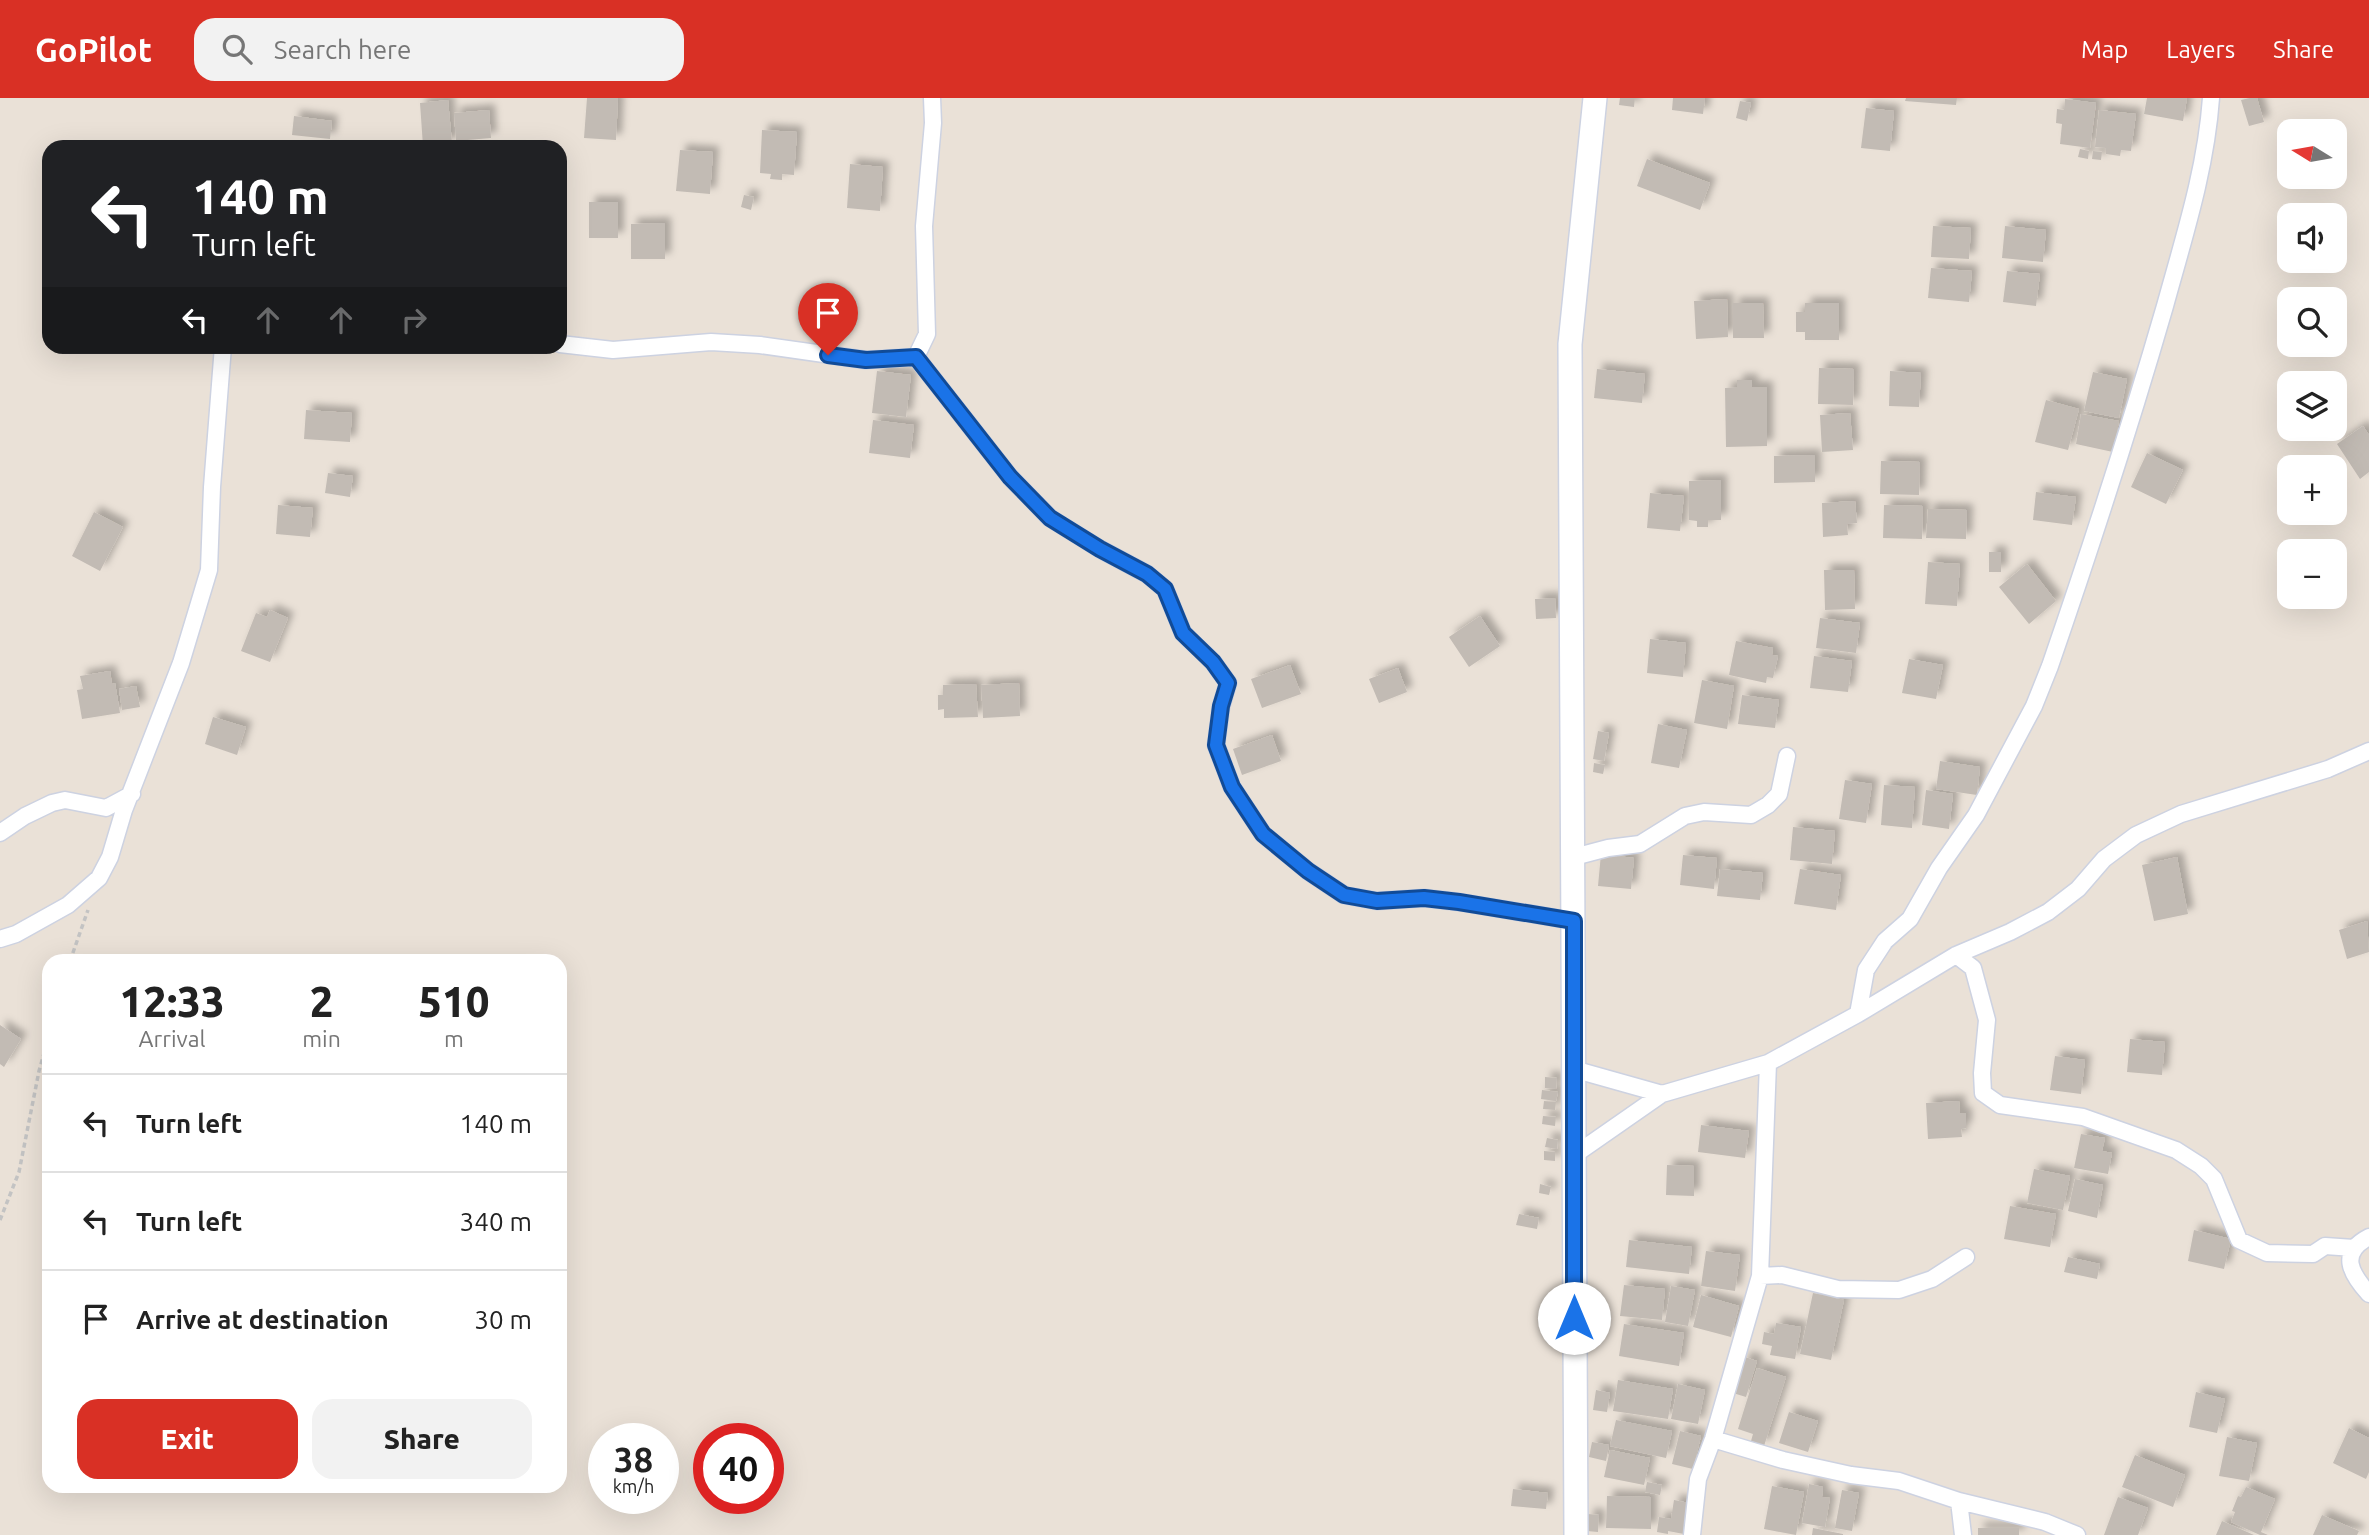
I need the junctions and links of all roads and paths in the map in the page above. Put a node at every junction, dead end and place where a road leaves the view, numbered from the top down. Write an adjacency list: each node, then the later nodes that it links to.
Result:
1 (932, 98): 6 (street)
2 (1595, 98): 11 (street)
3 (2211, 98): 17 (street)
4 (567, 345): 6 (street)
5 (222, 354): 9 (street)
6 (916, 357): 13 (street)
7 (2369, 751): 16 (street)
8 (1787, 756): 11 (street)
9 (132, 794): 10 (street); 12 (street)
10 (0, 833)
11 (1574, 856): 13 (street)
12 (99, 878): 14 (street); 15 (path)
13 (1574, 921): 20 (street)
14 (0, 939)
15 (72, 954)
16 (1956, 955): 17 (street); 25 (street)
17 (1858, 1014): 19 (street)
18 (42, 1060): 23 (path)
19 (1768, 1063): 21 (street); 27 (street)
20 (1573, 1069): 21 (street); 22 (street)
21 (1661, 1094): 22 (street)
22 (1573, 1156): 31 (street)
23 (0, 1220)
24 (2369, 1237): 25 (street)
25 (2354, 1248): 28 (street)
26 (1966, 1257): 27 (street)
27 (1760, 1276): 29 (street)
28 (2369, 1294)
29 (1713, 1439): 30 (street); 32 (street)
30 (1959, 1501): 33 (street); 34 (street)
31 (1576, 1535)
32 (1692, 1535)
33 (1963, 1535)
34 (2077, 1535)

